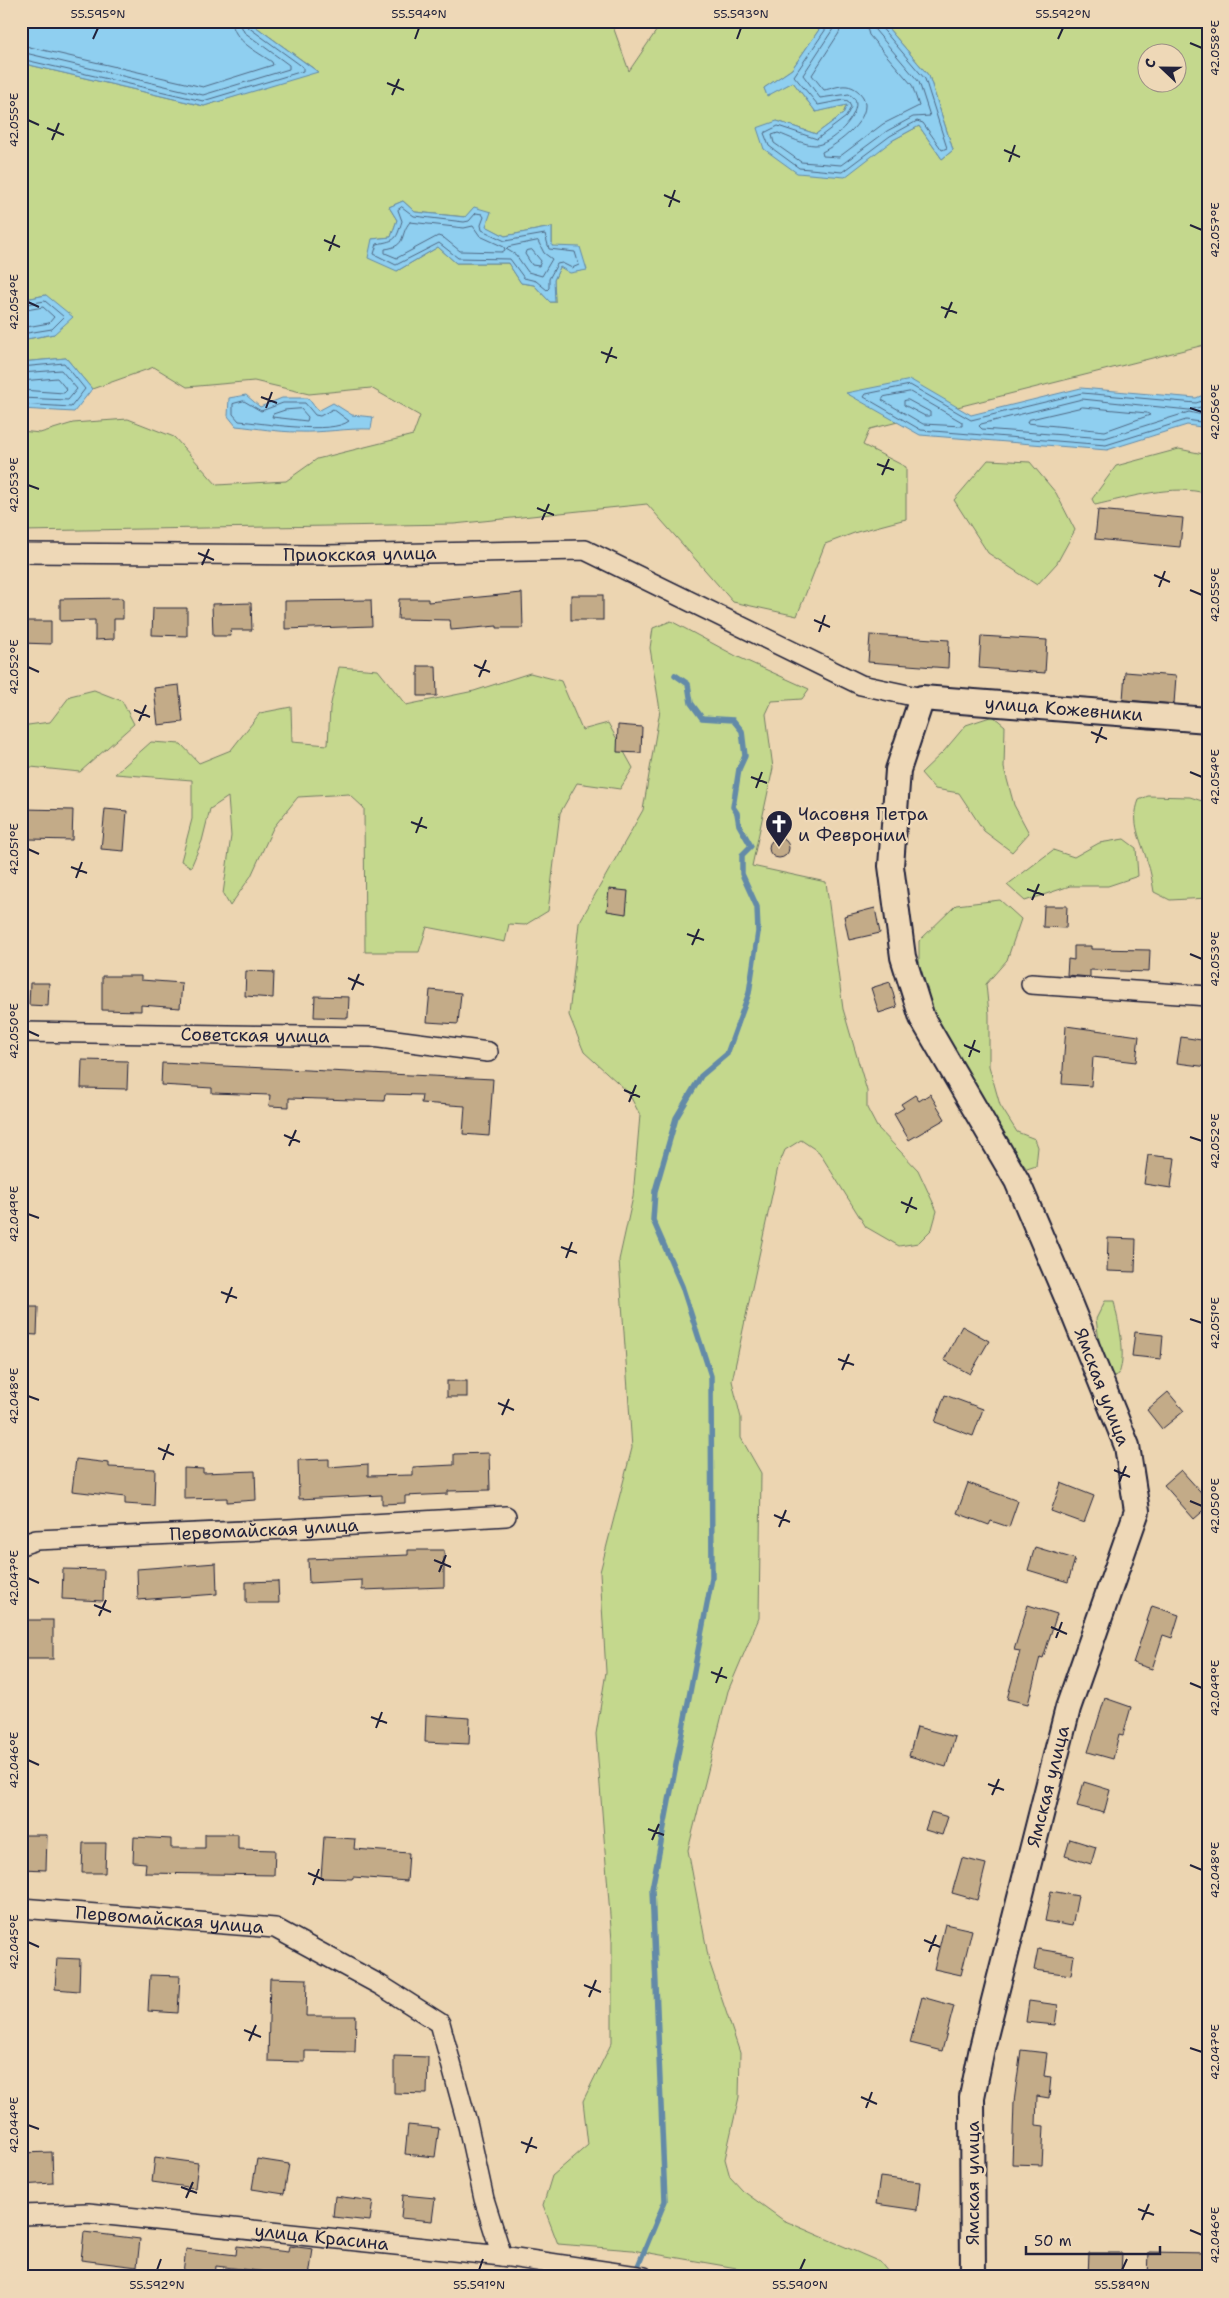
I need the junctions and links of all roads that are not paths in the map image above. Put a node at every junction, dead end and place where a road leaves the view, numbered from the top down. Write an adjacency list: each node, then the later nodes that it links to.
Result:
1 (21, 553): 2 (street, Приокская улица)
2 (922, 698): 3 (street, улица Кожевники); 14 (street, Ямская улица)
3 (1208, 720)
4 (1031, 984): 5 (street)
5 (1208, 996)
6 (21, 1032): 7 (street, Советская улица)
7 (488, 1052)
8 (506, 1516): 9 (street, Первомайская улица)
9 (21, 1545)
10 (21, 1908): 12 (street, Первомайская улица)
11 (21, 2215): 12 (street, улица Красина)
12 (502, 2256): 13 (street, улица Красина)
13 (644, 2277)
14 (973, 2277)

